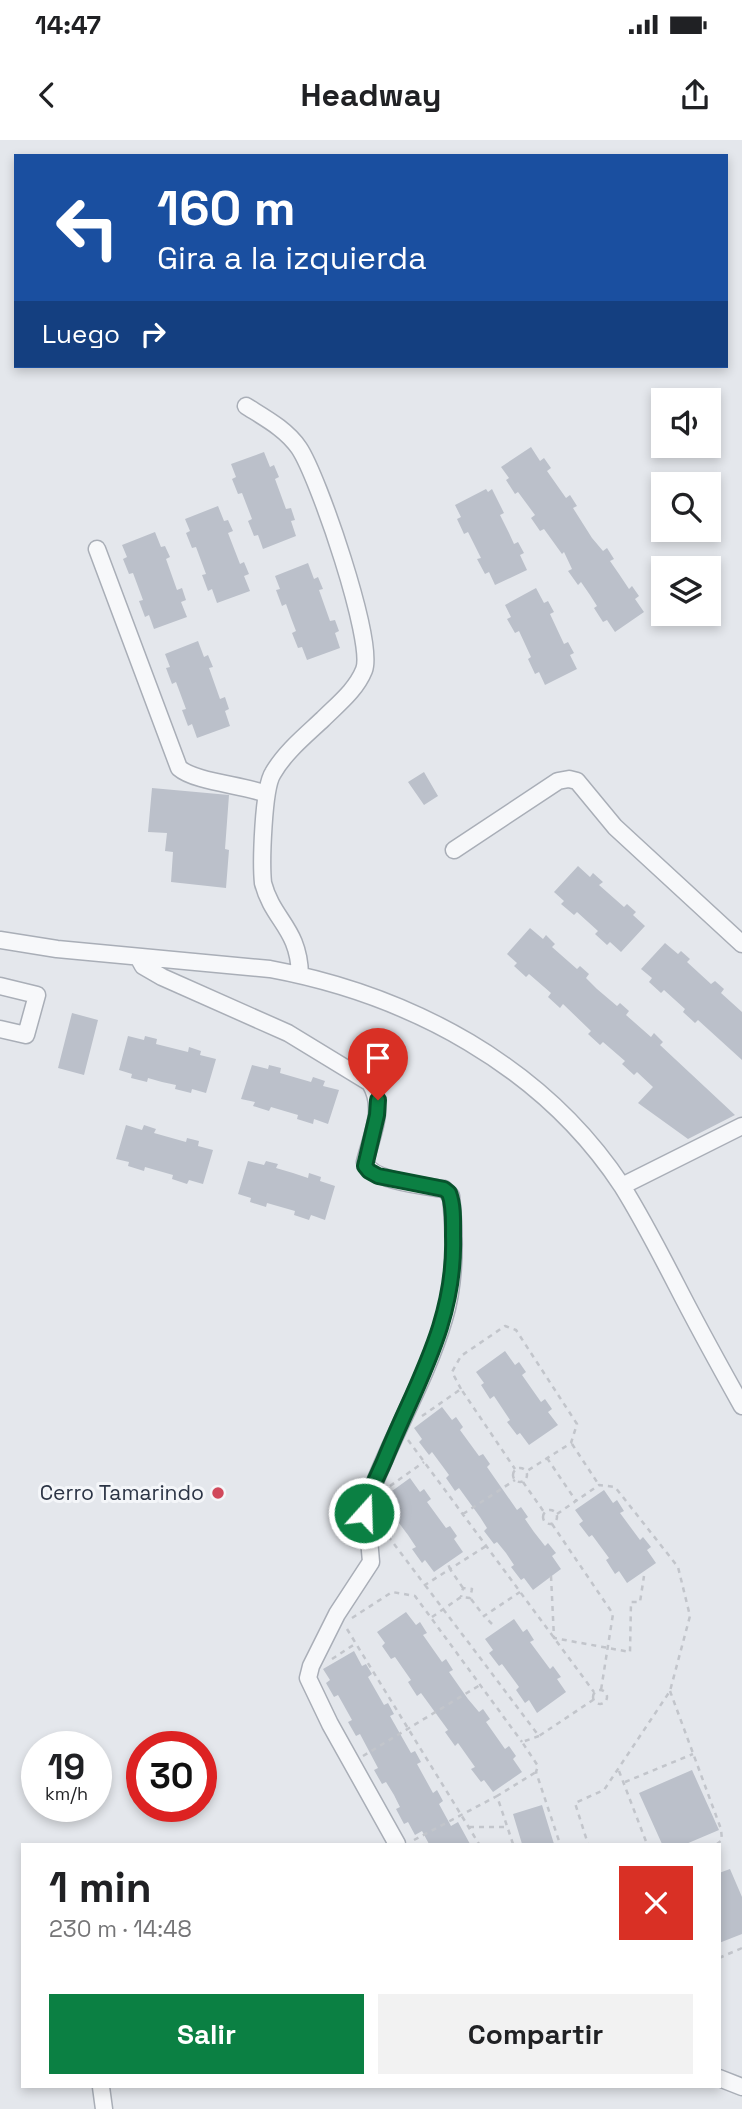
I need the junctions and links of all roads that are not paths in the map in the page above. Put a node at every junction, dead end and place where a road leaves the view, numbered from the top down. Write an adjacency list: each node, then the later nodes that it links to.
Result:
1 (246, 405): 3 (street)
2 (97, 549): 3 (street)
3 (266, 793): 8 (street)
4 (454, 850): 6 (street)
5 (0, 940): 7 (street)
6 (742, 944)
7 (138, 957): 8 (street); 14 (street)
8 (300, 975): 12 (street)
9 (0, 986): 10 (street)
10 (0, 1029)
11 (742, 1126): 12 (street)
12 (622, 1186): 13 (street)
13 (742, 1406)
14 (396, 1843)
15 (721, 2079): 16 (street)
16 (742, 2087)
17 (101, 2088): 18 (street)
18 (104, 2109)

